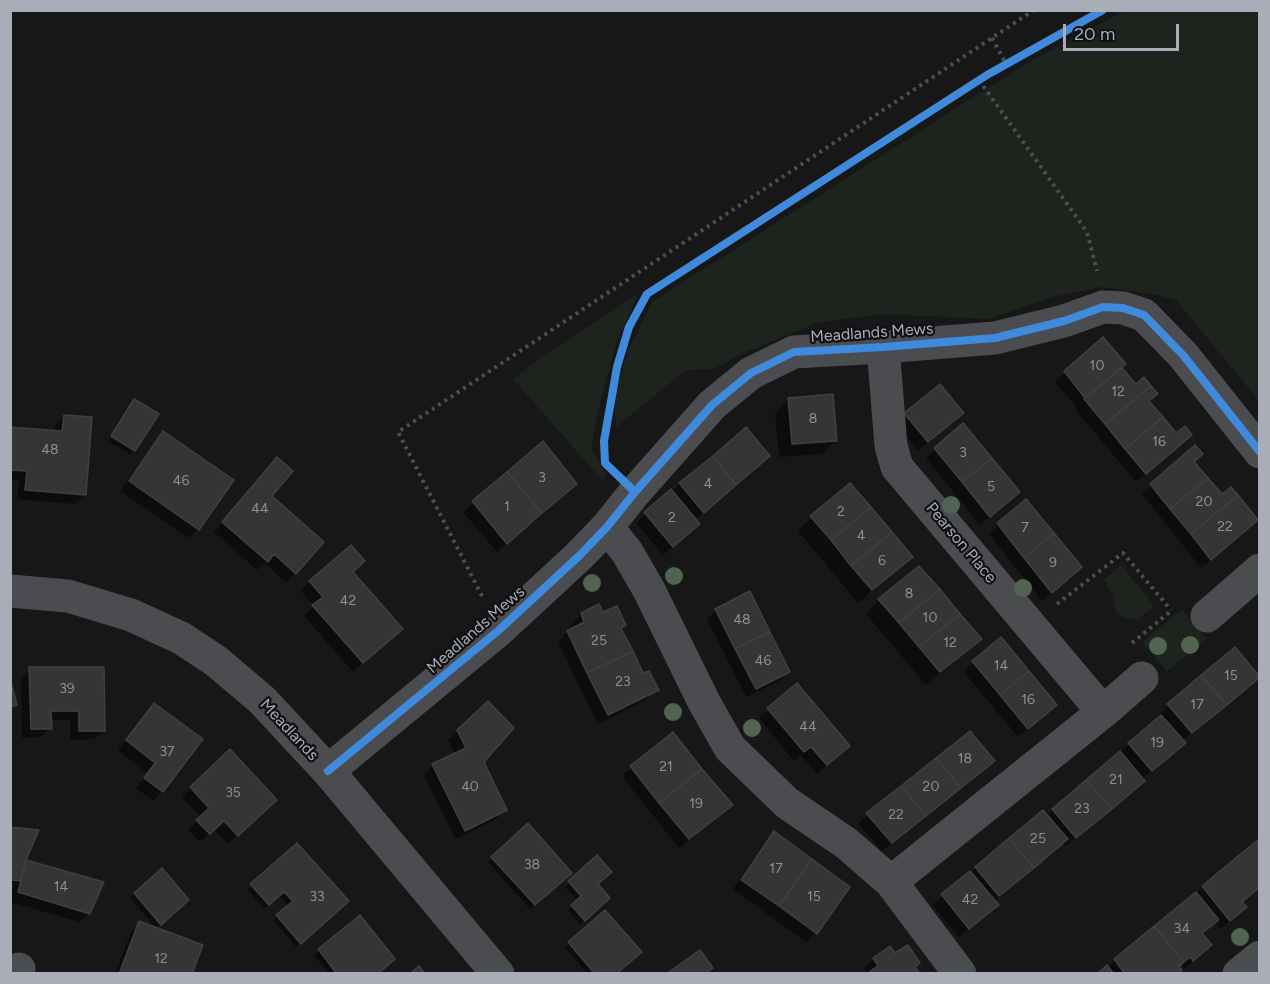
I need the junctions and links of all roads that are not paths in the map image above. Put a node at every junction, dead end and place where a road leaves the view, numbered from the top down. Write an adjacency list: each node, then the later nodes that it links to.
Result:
1 (883, 347): 2 (street, Meadlands Mews); 3 (street, Meadlands Mews); 8 (street, Pearson Place)
2 (1260, 452)
3 (607, 527): 9 (street, Meadlands Mews); 10 (street)
4 (1260, 570): 6 (street)
5 (10, 591): 9 (street, Meadlands)
6 (1207, 616)
7 (1142, 678): 8 (street)
8 (1104, 712): 10 (street)
9 (328, 771): 12 (street, Meadlands)
10 (891, 882): 13 (street)
11 (1260, 957): 14 (street)
12 (498, 974)
13 (960, 974)
14 (1239, 974)

